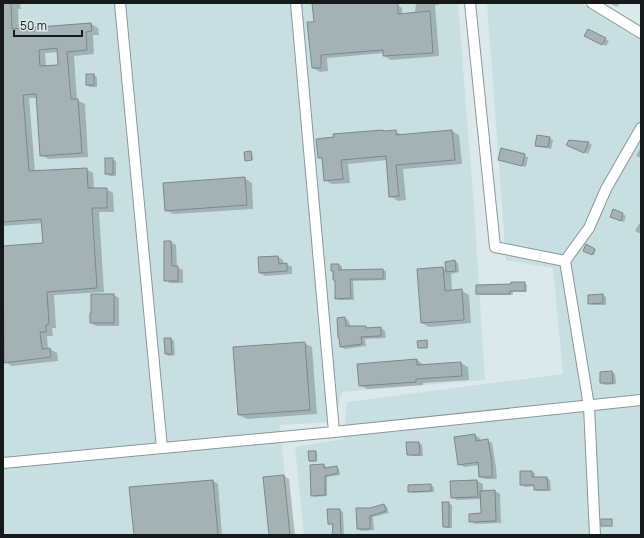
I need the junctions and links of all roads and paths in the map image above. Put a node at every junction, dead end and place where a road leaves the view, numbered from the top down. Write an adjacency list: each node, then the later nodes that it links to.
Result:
1 (120, 3): 11 (street)
2 (296, 3): 10 (street)
3 (470, 3): 7 (street)
4 (592, 3): 5 (street)
5 (641, 33)
6 (641, 128): 7 (street)
7 (565, 261): 9 (street)
8 (641, 400): 9 (street)
9 (588, 406): 10 (street); 13 (street)
10 (334, 432): 11 (street)
11 (162, 448): 12 (street)
12 (3, 463)
13 (596, 535)

